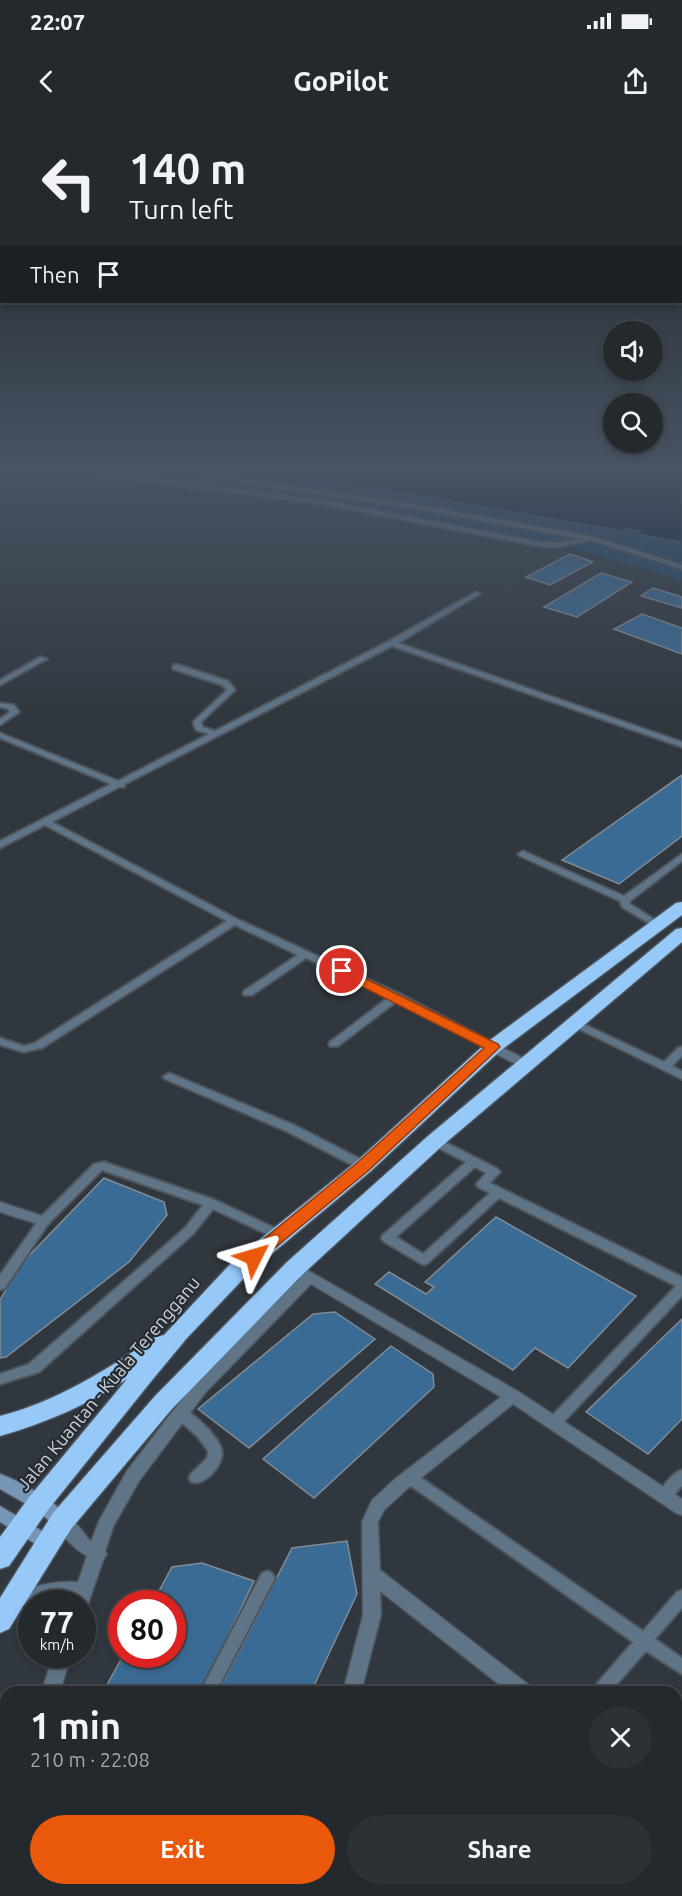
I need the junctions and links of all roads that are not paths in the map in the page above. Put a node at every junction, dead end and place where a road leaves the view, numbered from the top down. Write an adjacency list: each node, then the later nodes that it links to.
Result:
1 (638, 553): 2 (lane)
2 (682, 567)
3 (476, 594): 4 (lane)
4 (392, 643): 10 (lane); 12 (lane)
5 (43, 659): 7 (lane)
6 (176, 667): 10 (lane)
7 (0, 683)
8 (0, 705): 9 (lane)
9 (0, 723)
10 (216, 734): 13 (lane)
11 (0, 735): 13 (lane)
12 (682, 745)
13 (121, 785): 14 (lane)
14 (45, 822): 15 (lane); 20 (lane)
15 (0, 845)
16 (523, 854): 18 (lane)
17 (682, 857): 18 (lane)
18 (625, 900): 21 (lane)
19 (682, 907): 21 (highway, Jalan Kuantan - Kuala Terengganu)
20 (234, 921): 23 (lane); 27 (lane)
21 (657, 925): 29 (highway, Jalan Kuantan - Kuala Terengganu)
22 (682, 933): 26 (highway)
23 (306, 954): 24 (lane); 25 (lane)
24 (248, 993)
25 (396, 996): 28 (lane); 29 (lane)
26 (577, 1024): 31 (highway); 32 (lane)
27 (0, 1041)
28 (334, 1044)
29 (493, 1047): 31 (street); 37 (highway, Jalan Kuantan - Kuala Terengganu)
30 (682, 1050): 32 (lane)
31 (528, 1065): 35 (highway)
32 (665, 1067): 33 (lane)
33 (682, 1075)
34 (169, 1077): 37 (lane)
35 (435, 1141): 36 (lane); 43 (highway)
36 (473, 1162): 38 (lane); 38 (lane)
37 (364, 1166): 42 (highway, Jalan Kuantan - Kuala Terengganu)
38 (498, 1192): 44 (lane)
39 (211, 1203): 41 (lane); 42 (lane); 48 (lane)
40 (0, 1207): 41 (street)
41 (44, 1221): 45 (lane)
42 (279, 1235): 47 (highway, Jalan Kuantan - Kuala Terengganu)
43 (302, 1272): 49 (street); 50 (highway)
44 (682, 1283)
45 (0, 1285)
46 (682, 1288): 51 (lane)
47 (179, 1332): 52 (highway); 58 (highway, Jalan Kuantan - Kuala Terengganu)
48 (0, 1379)
49 (513, 1396): 51 (street); 54 (street)
50 (171, 1408): 55 (lane); 61 (highway); 64 (street)
51 (554, 1423): 57 (street)
52 (0, 1426)
53 (682, 1476): 57 (lane)
54 (409, 1477): 66 (street); 74 (lane)
55 (196, 1478)
56 (0, 1481): 58 (main road)
57 (664, 1496): 59 (street)
58 (39, 1503): 61 (main road); 62 (highway, Jalan Kuantan - Kuala Terengganu)
59 (682, 1508)
60 (0, 1513): 62 (main road)
61 (62, 1521): 63 (highway); 64 (street)
62 (22, 1526): 63 (main road); 65 (highway, Jalan Kuantan - Kuala Terengganu)
63 (48, 1543): 73 (highway)
64 (98, 1554): 70 (street)
65 (0, 1558)
66 (373, 1575): 79 (street); 80 (street)
67 (267, 1578): 78 (lane)
68 (41, 1590): 69 (street)
69 (69, 1590)
70 (85, 1590)
71 (682, 1597): 74 (lane)
72 (18, 1604): 73 (street)
73 (4, 1613)
74 (643, 1640): 75 (lane); 81 (lane)
75 (682, 1667)
76 (58, 1668): 77 (street)
77 (53, 1686)
78 (211, 1686)
79 (354, 1686)
80 (510, 1686)
81 (605, 1686)

